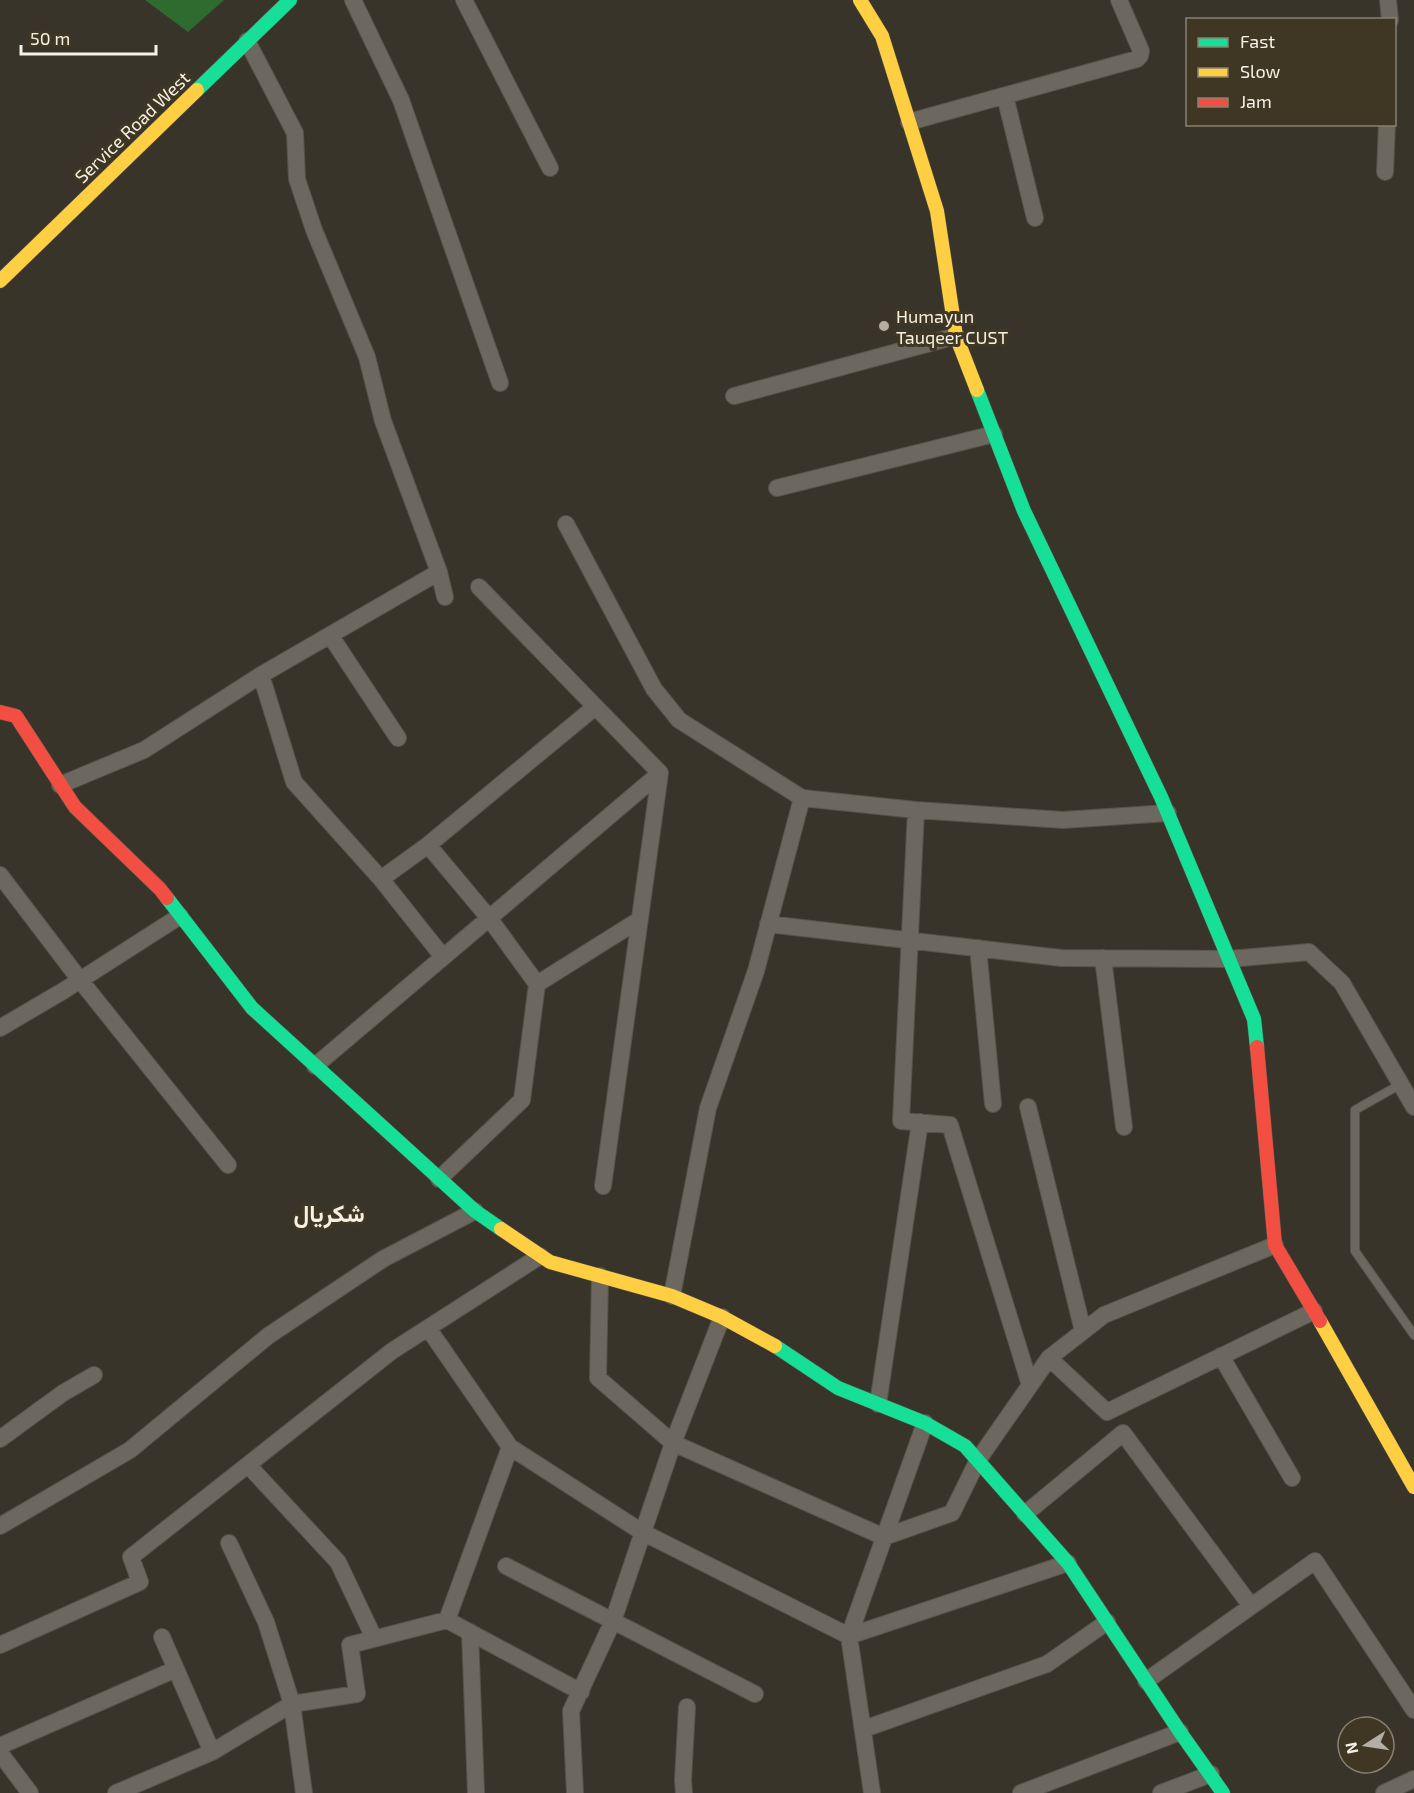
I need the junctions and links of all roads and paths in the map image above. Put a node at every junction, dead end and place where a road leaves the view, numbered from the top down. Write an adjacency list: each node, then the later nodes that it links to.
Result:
1 (290, 0): 8 (street, Service Road West)
2 (353, 0): 17 (street)
3 (464, 0): 12 (street)
4 (860, 0): 10 (street)
5 (1119, 0): 9 (street)
6 (1388, 0): 7 (street)
7 (1389, 18)
8 (247, 41): 15 (street, Service Road West); 22 (street)
9 (1005, 96): 10 (street); 14 (street)
10 (909, 123): 16 (street)
11 (1387, 126): 13 (street)
12 (550, 168)
13 (1385, 172)
14 (1035, 218)
15 (0, 281)
16 (956, 336): 18 (street); 19 (street)
17 (500, 383)
18 (734, 396)
19 (994, 434): 20 (street); 34 (street)
20 (777, 488)
21 (566, 524): 32 (street)
22 (439, 572): 24 (street); 25 (street)
23 (479, 587): 27 (street)
24 (445, 597)
25 (330, 635): 26 (street); 29 (street)
26 (261, 675): 31 (street); 37 (street)
27 (596, 707): 30 (street); 35 (street)
28 (0, 712): 31 (street)
29 (398, 738)
30 (660, 773): 39 (street); 40 (street)
31 (60, 785): 38 (street)
32 (802, 798): 33 (street); 41 (street)
33 (916, 810): 34 (street); 42 (street)
34 (1168, 813): 46 (street)
35 (428, 844): 37 (street); 39 (street)
36 (0, 875): 47 (street)
37 (381, 879): 44 (street)
38 (180, 916): 47 (street); 50 (street)
39 (489, 918): 44 (street); 48 (street)
40 (639, 920): 48 (street); 59 (street)
41 (768, 924): 42 (street); 64 (street)
42 (910, 940): 43 (street); 55 (street)
43 (978, 948): 45 (street); 52 (street)
44 (443, 957): 50 (street)
45 (1103, 958): 46 (street); 56 (street)
46 (1229, 959): 51 (street); 61 (street)
47 (80, 980): 49 (street); 57 (street)
48 (537, 984): 58 (street)
49 (0, 1028)
50 (315, 1066): 58 (street)
51 (1401, 1084): 54 (street); 69 (lane)
52 (993, 1104)
53 (1029, 1107): 68 (street)
54 (1414, 1107)
55 (920, 1122): 73 (street); 74 (street)
56 (1124, 1127)
57 (228, 1166)
58 (439, 1179): 60 (street)
59 (603, 1186)
60 (475, 1211): 62 (street); 84 (street)
61 (1275, 1245): 65 (street); 68 (street)
62 (540, 1256): 63 (street); 67 (street)
63 (600, 1276): 64 (street); 77 (street)
64 (672, 1296): 66 (street)
65 (1314, 1311): 70 (street); 82 (street)
66 (722, 1317): 74 (street); 77 (street)
67 (428, 1328): 78 (street); 80 (street)
68 (1083, 1331): 71 (street)
69 (1414, 1335)
70 (1221, 1356): 71 (street); 81 (street)
71 (1049, 1358): 73 (street)
72 (94, 1375): 76 (street)
73 (1030, 1385): 79 (street)
74 (878, 1404): 75 (street)
75 (925, 1423): 79 (street); 86 (street)
76 (0, 1439)
77 (673, 1443): 85 (street); 86 (street)
78 (510, 1448): 85 (street); 91 (street)
79 (978, 1460): 83 (street); 86 (street)
80 (248, 1465): 97 (street); 98 (street)
81 (1292, 1478)
82 (1414, 1487)
83 (1025, 1514): 88 (street); 90 (street)
84 (0, 1526)
85 (642, 1532): 92 (street); 95 (street)
86 (884, 1537): 95 (street)
87 (229, 1543): 103 (street)
88 (1068, 1563): 93 (street); 95 (street)
89 (506, 1566): 92 (street)
90 (1251, 1606): 100 (street); 105 (street)
91 (447, 1620): 94 (street); 97 (street)
92 (613, 1621): 101 (street); 102 (street)
93 (1107, 1622): 100 (street); 106 (street)
94 (470, 1632): 101 (street); 117 (street)
95 (849, 1636): 106 (street)
96 (162, 1637): 99 (street)
97 (374, 1638): 103 (street)
98 (0, 1646)
99 (176, 1669): 108 (street); 109 (street)
100 (1146, 1681): 107 (street)
101 (581, 1692): 118 (street)
102 (755, 1694)
103 (292, 1704): 109 (street); 116 (street)
104 (687, 1707): 113 (street)
105 (1414, 1710)
106 (864, 1729): 119 (street)
107 (1179, 1731): 111 (street); 120 (street)
108 (0, 1746)
109 (212, 1752): 115 (street)
110 (0, 1753): 114 (street)
111 (1211, 1774): 121 (street); 122 (street)
112 (1414, 1779): 123 (street)
113 (686, 1789)
114 (30, 1793)
115 (116, 1793)
116 (304, 1793)
117 (476, 1793)
118 (575, 1793)
119 (872, 1793)
120 (1021, 1793)
121 (1161, 1793)
122 (1223, 1793)
123 (1384, 1793)

